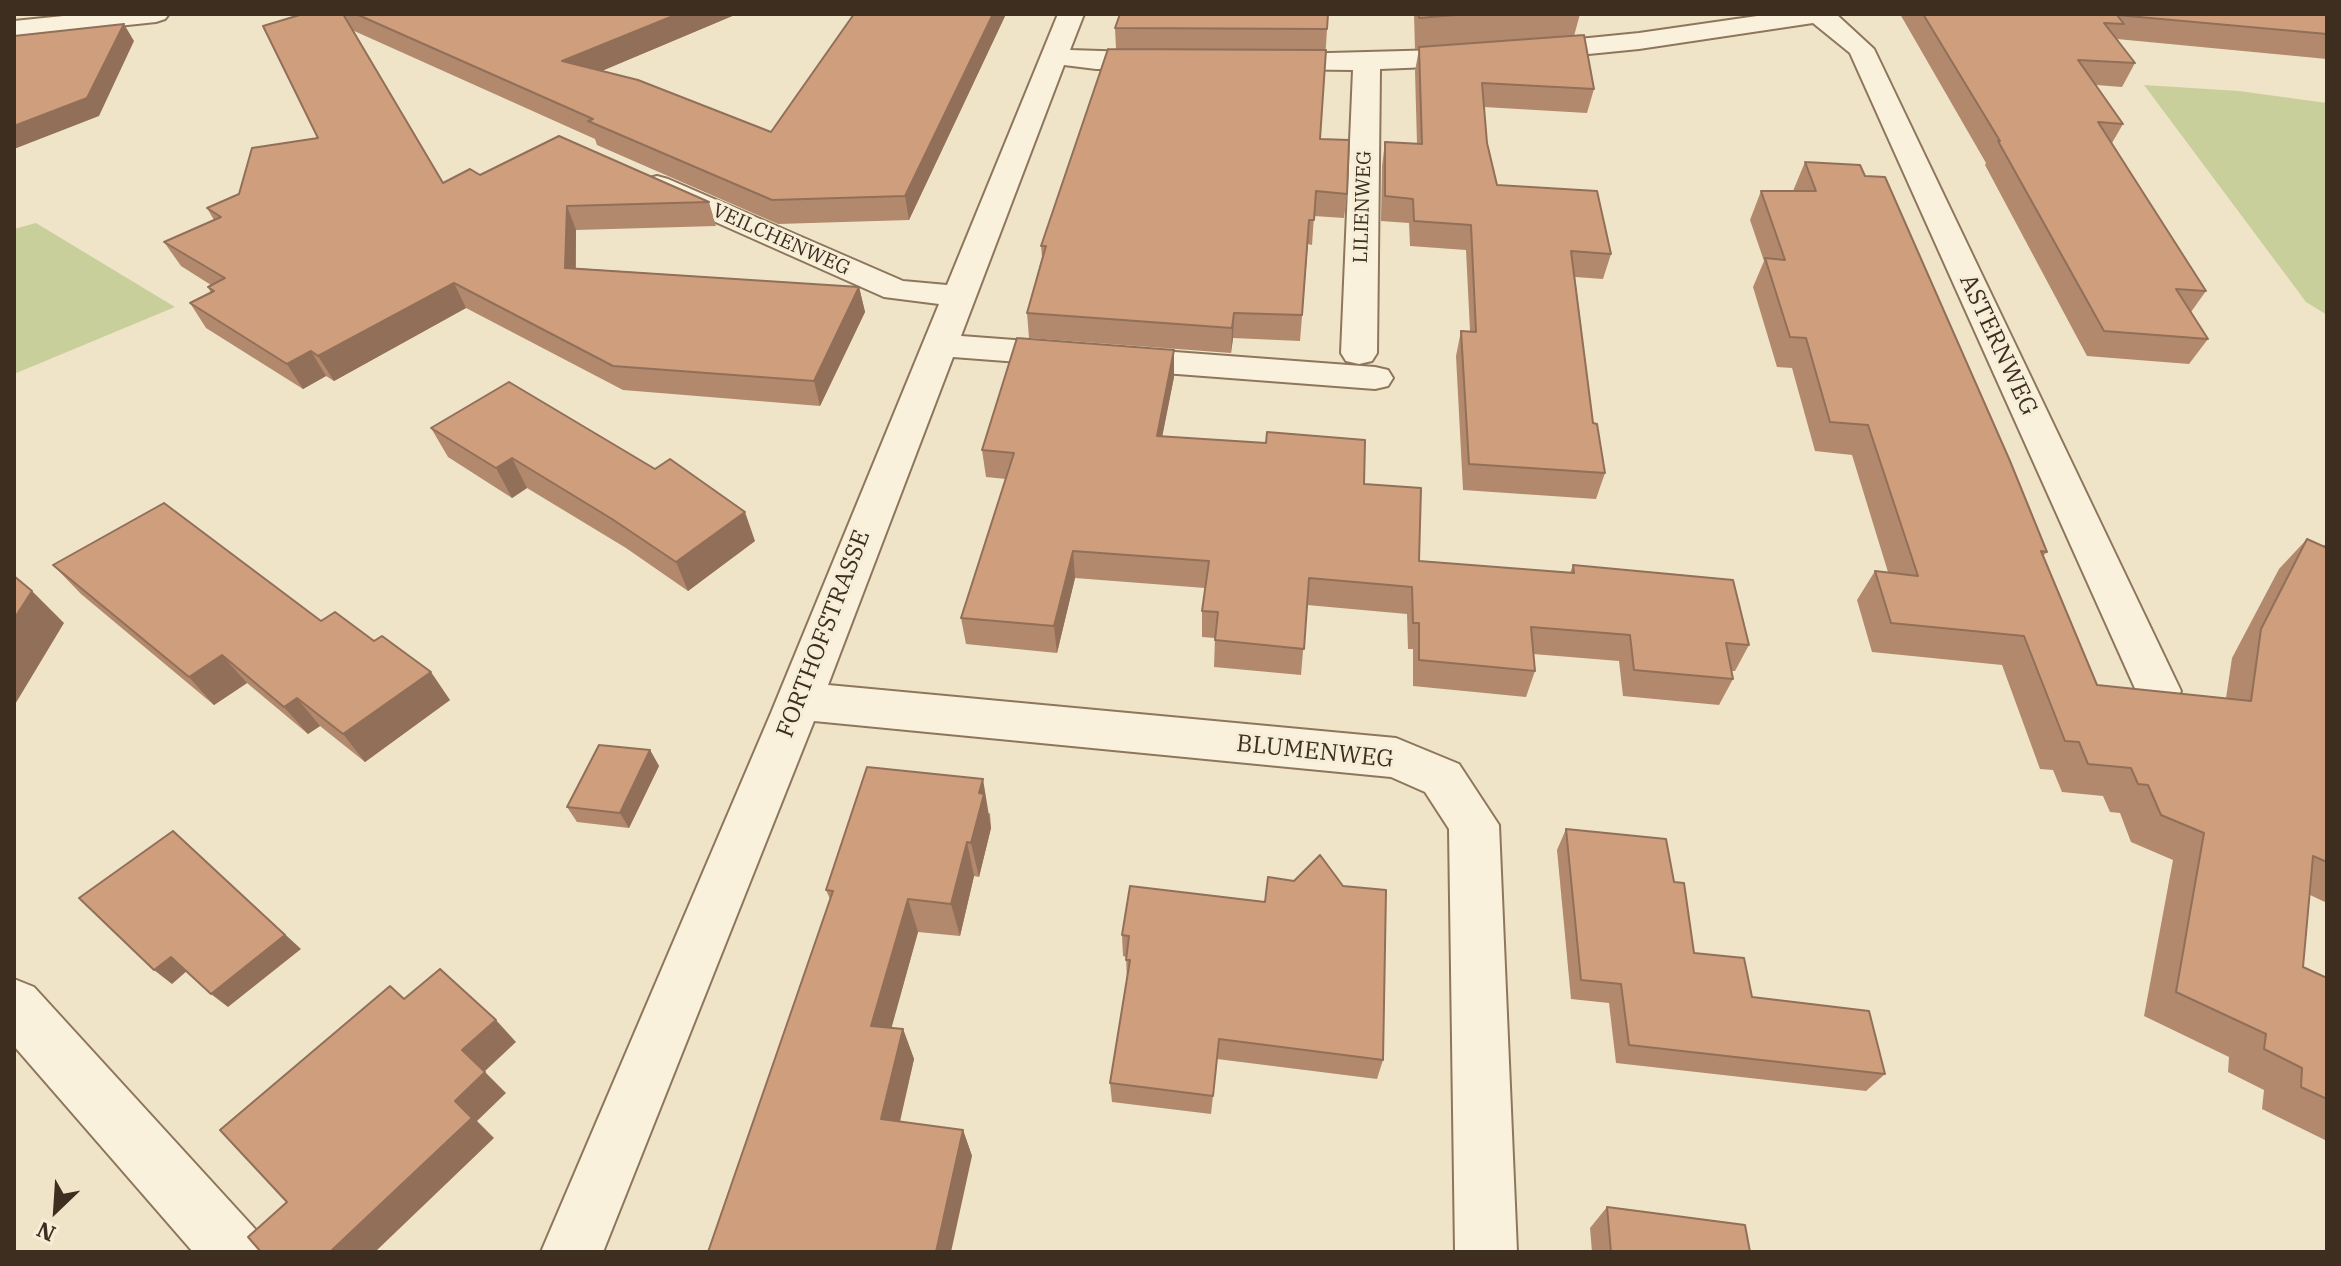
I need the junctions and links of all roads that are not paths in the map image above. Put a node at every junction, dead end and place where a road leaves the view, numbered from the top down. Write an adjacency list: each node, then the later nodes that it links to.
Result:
1 (156, 14): 4 (street)
2 (1071, 14): 5 (street, FORTHOFSTRASSE)
3 (1821, 14): 8 (street); 12 (street, ASTERNWEG)
4 (14, 29)
5 (1054, 56): 6 (street); 10 (street, FORTHOFSTRASSE)
6 (1192, 61)
7 (1239, 61): 8 (street)
8 (1367, 62): 11 (street, LILIENWEG)
9 (623, 170): 10 (street, VEILCHENWEG)
10 (956, 296): 11 (street, FORTHOFSTRASSE)
11 (938, 345): 13 (street, FORTHOFSTRASSE)
12 (2158, 691)
13 (799, 701): 16 (street, FORTHOFSTRASSE); 17 (street, BLUMENWEG)
14 (14, 1005): 15 (street)
15 (234, 1252)
16 (572, 1252)
17 (1486, 1252)

